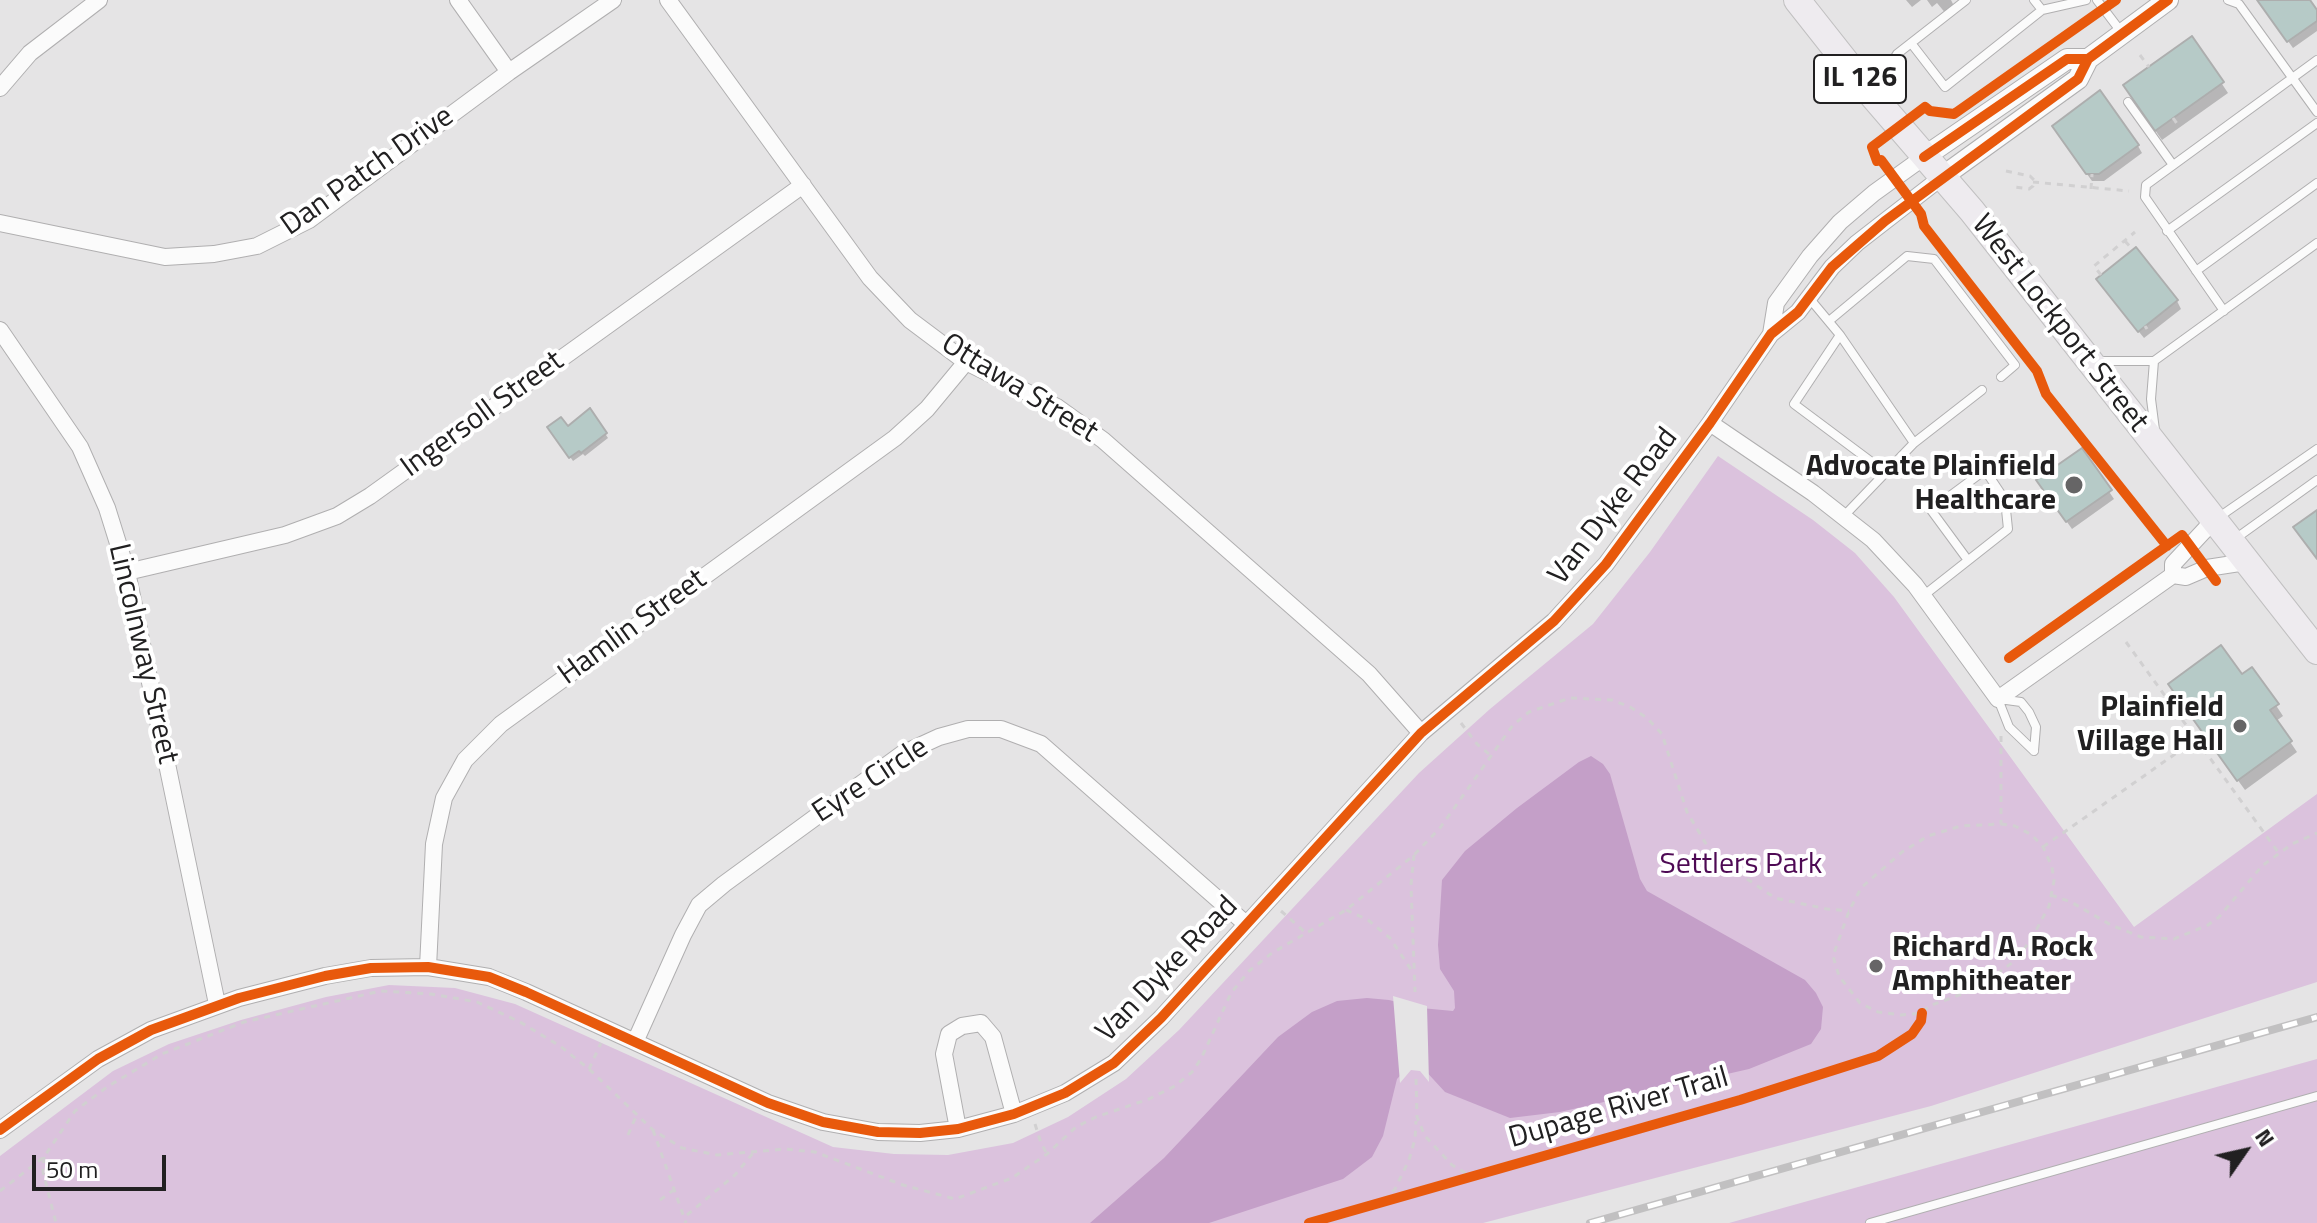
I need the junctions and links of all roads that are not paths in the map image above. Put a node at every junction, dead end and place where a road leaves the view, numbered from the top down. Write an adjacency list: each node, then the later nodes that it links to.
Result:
1 (99, 0): 20 (street)
2 (458, 0): 18 (street)
3 (613, 0): 18 (street, Dan Patch Drive)
4 (668, 0): 29 (street, Ottawa Street)
5 (1966, 0): 15 (lane)
6 (2034, 0): 13 (lane)
7 (2086, 0): 13 (lane)
8 (2097, 0): 14 (lane)
9 (2168, 0): 14 (street, Van Dyke Road)
10 (2228, 0): 12 (lane)
11 (1802, 2): 21 (main road, West Lockport Street / IL 126)
12 (2239, 2): 19 (lane)
13 (2042, 10): 15 (lane)
14 (2122, 34): 16 (street, Van Dyke Road)
15 (1911, 43): 21 (lane)
16 (2088, 59): 25 (street, Van Dyke Road); 27 (street, Van Dyke Road)
17 (2317, 60): 19 (lane)
18 (509, 72): 30 (street, Dan Patch Drive)
19 (2292, 77): 23 (lane); 26 (lane)
20 (0, 88)
21 (1872, 95): 25 (main road, West Lockport Street / IL 126)
22 (2128, 102): 26 (lane)
23 (2317, 112)
24 (2317, 123): 31 (lane)
25 (1924, 157): 27 (main road, West Lockport Street); 38 (street, Van Dyke Road)
26 (2173, 165): 31 (lane)
27 (1942, 177): 34 (street, Van Dyke Road); 40 (main road, West Lockport Street)
28 (2317, 183): 33 (lane)
29 (803, 185): 42 (street, Ottawa Street); 55 (street, Ingersoll Street)
30 (0, 223)
31 (2167, 231): 33 (lane)
32 (2317, 243): 35 (lane)
33 (2196, 271): 35 (lane)
34 (1810, 299): 36 (lane); 38 (street, Van Dyke Road)
35 (2224, 311): 41 (lane)
36 (1829, 321): 39 (lane); 43 (lane)
37 (0, 330): 55 (street, Lincolnway Street)
38 (1771, 334): 45 (street, Van Dyke Road)
39 (1840, 335): 46 (lane); 49 (lane)
40 (2087, 361): 41 (lane); 47 (main road, West Lockport Street)
41 (2154, 361): 47 (lane)
42 (966, 362): 60 (street, Ottawa Street); 62 (street, Hamlin Street)
43 (2001, 377)
44 (1982, 390): 46 (lane)
45 (1710, 423): 51 (street); 60 (street, Van Dyke Road)
46 (1914, 443): 49 (lane)
47 (2156, 447): 52 (main road, West Lockport Street)
48 (2317, 449): 52 (lane)
49 (1885, 472): 51 (lane)
50 (2317, 480): 53 (lane)
51 (1843, 517): 57 (street)
52 (2214, 520): 53 (main road, West Lockport Street); 56 (street)
53 (2239, 552): 56 (street); 58 (main road, West Lockport Street)
54 (1967, 559): 54 (lane); 57 (lane)
55 (127, 572): 63 (street, Lincolnway Street)
56 (2173, 575): 59 (street)
57 (1923, 596): 59 (street)
58 (2317, 651)
59 (1998, 699): 59 (lane)
60 (1421, 733): 61 (street, Van Dyke Road)
61 (1246, 924): 64 (street, Eyre Circle); 66 (street, Van Dyke Road)
62 (428, 967): 63 (street, Van Dyke Road); 64 (street, Van Dyke Road)
63 (217, 1004): 68 (street, Van Dyke Road)
64 (635, 1042): 67 (street, Van Dyke Road)
65 (2317, 1096): 69 (lane)
66 (1014, 1114): 67 (street, Van Dyke Road); 67 (street)
67 (958, 1129)
68 (0, 1130)
69 (1870, 1223)

